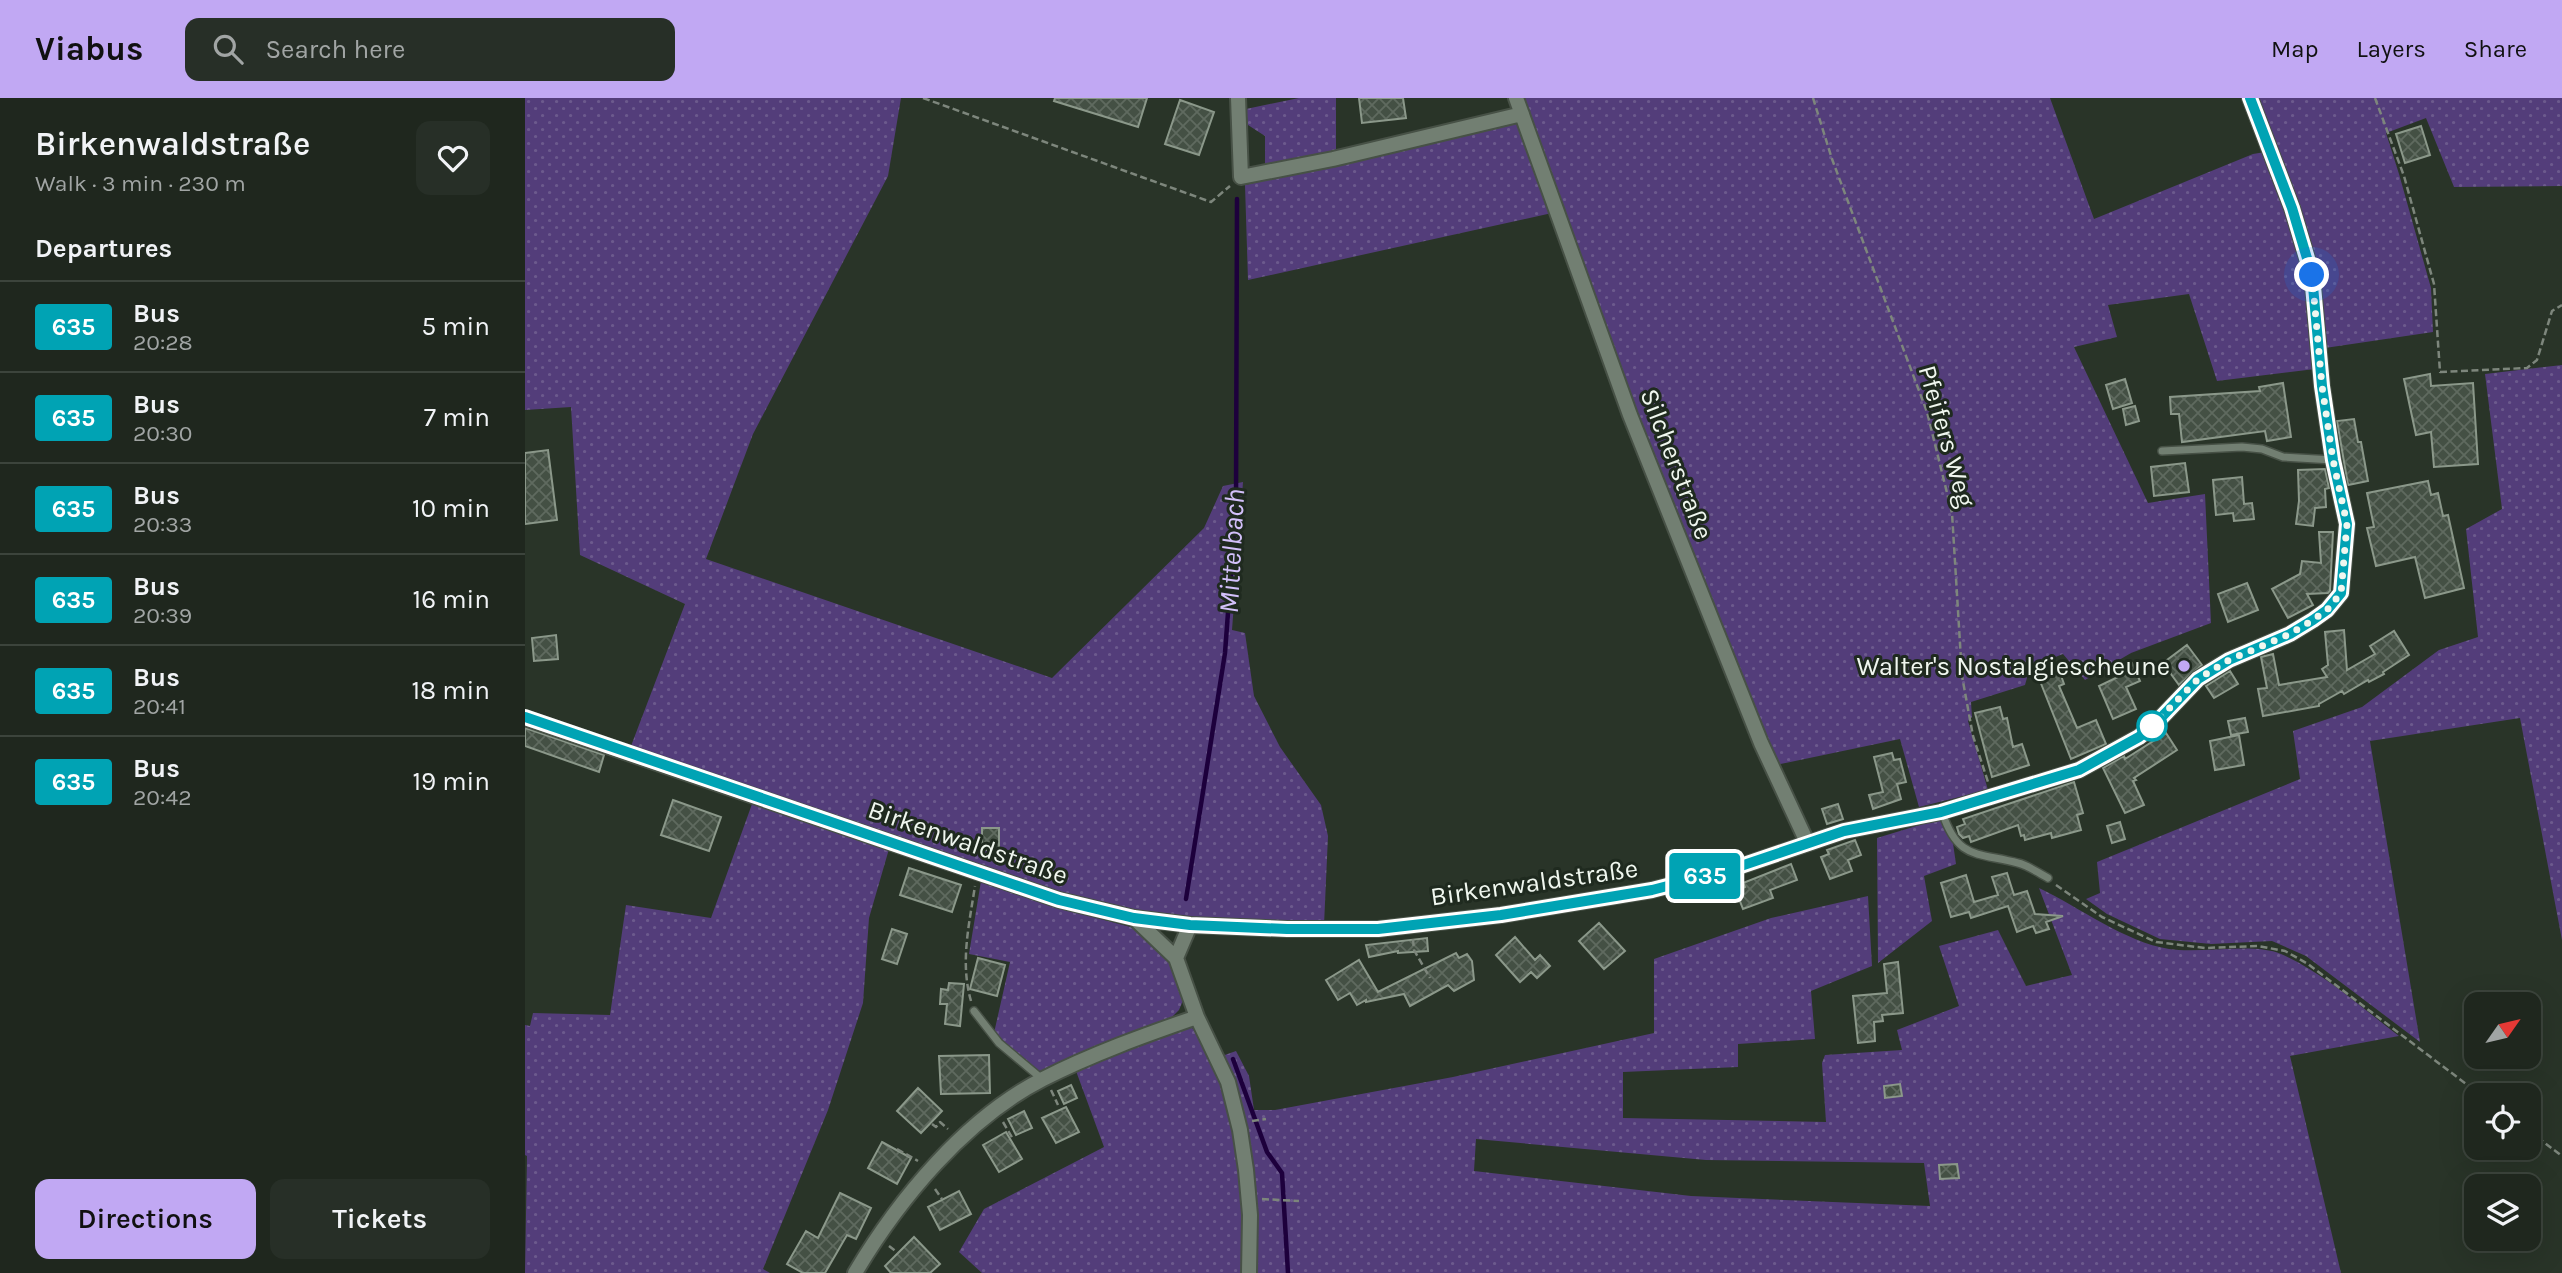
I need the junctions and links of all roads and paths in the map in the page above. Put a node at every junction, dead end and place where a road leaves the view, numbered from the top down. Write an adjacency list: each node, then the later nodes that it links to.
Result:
1 (923, 98): 8 (path)
2 (1238, 98): 8 (street)
3 (1516, 98): 7 (street, Silcherstraße)
4 (1813, 98): 13 (path, Pfeifers Weg)
5 (2250, 98): 11 (street, Birkenwaldstraße)
6 (2375, 98): 9 (path)
7 (1523, 114): 8 (street); 15 (street, Silcherstraße)
8 (1241, 177)
9 (2562, 305)
10 (2162, 451): 11 (lane)
11 (2333, 460): 13 (street, Birkenwaldstraße)
12 (525, 718): 16 (street, Birkenwaldstraße)
13 (1992, 795): 14 (street, Birkenwaldstraße)
14 (1941, 812): 15 (street, Birkenwaldstraße); 17 (lane)
15 (1807, 842): 20 (street, Birkenwaldstraße)
16 (977, 871): 18 (street, Birkenwaldstraße); 23 (path)
17 (2047, 878): 26 (path)
18 (1134, 918): 19 (street, Birkenwaldstraße); 21 (street)
19 (1190, 925): 20 (street, Birkenwaldstraße); 21 (street)
20 (1411, 925): 22 (path)
21 (1176, 958): 24 (street)
22 (1430, 978)
23 (974, 1011): 25 (lane)
24 (1197, 1017): 25 (street); 40 (street)
25 (1042, 1079): 27 (street)
26 (2465, 1083)
27 (996, 1110): 31 (street); 32 (path)
28 (1266, 1119): 29 (path)
29 (1250, 1122)
30 (932, 1124): 31 (path)
31 (961, 1139): 36 (street)
32 (1013, 1139)
33 (2541, 1140): 35 (path)
34 (897, 1149): 36 (path)
35 (2562, 1156)
36 (931, 1169): 39 (street)
37 (1277, 1201): 38 (path)
38 (1299, 1201)
39 (855, 1273)
40 (1249, 1273)

